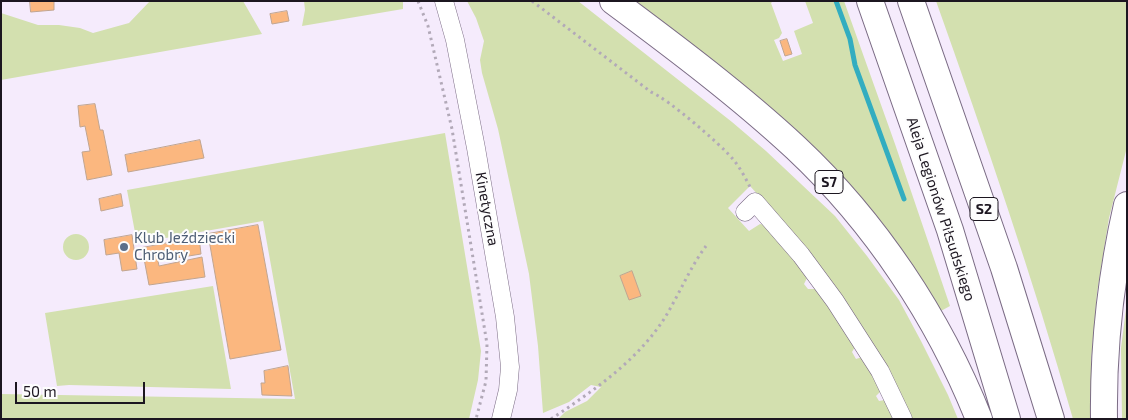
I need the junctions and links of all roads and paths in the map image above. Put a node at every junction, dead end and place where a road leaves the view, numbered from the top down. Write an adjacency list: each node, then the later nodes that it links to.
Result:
1 (418, 1): 10 (path)
2 (444, 1): 11 (street, Kinetyczna)
3 (532, 1): 8 (path)
4 (613, 1): 14 (highway, S7)
5 (870, 1): 15 (highway, Aleja Legionów Piłsudskiego)
6 (911, 1): 16 (highway, S2)
7 (1127, 205): 17 (highway)
8 (750, 207): 13 (street)
9 (706, 246): 12 (path)
10 (476, 419)
11 (501, 419)
12 (551, 419)
13 (903, 419)
14 (979, 419)
15 (1007, 419)
16 (1051, 419)
17 (1104, 419)

